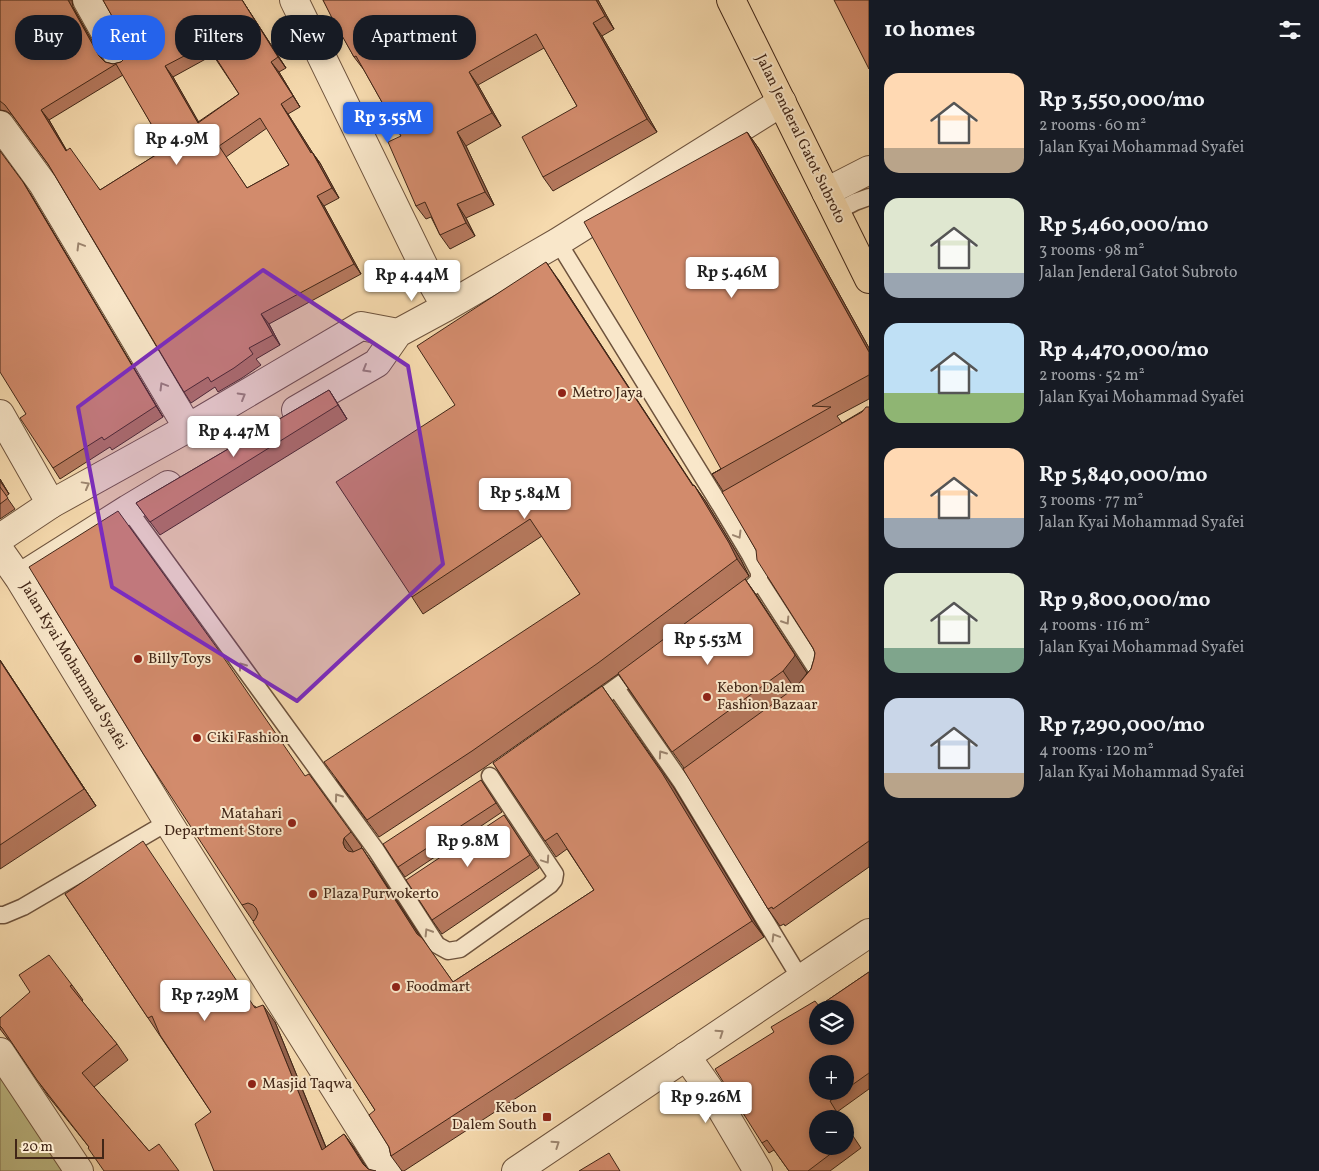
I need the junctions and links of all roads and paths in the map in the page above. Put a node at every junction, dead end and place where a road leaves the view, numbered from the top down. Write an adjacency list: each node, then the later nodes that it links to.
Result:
1 (87, 0): 4 (street)
2 (294, 0): 12 (street)
3 (731, 0): 5 (main road, Jalan Jenderal Gatot Subroto)
4 (95, 15)
5 (782, 102): 9 (main road, Jalan Jenderal Gatot Subroto); 10 (street)
6 (0, 125): 16 (street, one-way to 6)
7 (869, 170): 9 (street)
8 (869, 197): 9 (lane)
9 (831, 202): 11 (main road, Jalan Jenderal Gatot Subroto)
10 (558, 242): 12 (street); 20 (lane)
11 (869, 279)
12 (446, 307): 13 (street)
13 (398, 334): 15 (street, one-way to 15); 16 (street, one-way to 13)
14 (0, 414): 19 (street)
15 (274, 424)
16 (188, 428): 19 (street, one-way to 16)
17 (188, 474): 21 (street, Jalan Kyai Mohammad Syafei)
18 (762, 481): 20 (lane)
19 (51, 504): 22 (street)
20 (720, 505): 25 (lane, one-way to 25)
21 (128, 509): 24 (street, Jalan Kyai Mohammad Syafei); 40 (lane, one-way to 21)
22 (0, 538)
23 (0, 551): 24 (street)
24 (19, 578): 37 (street, Jalan Kyai Mohammad Syafei)
25 (759, 580): 26 (lane); 29 (lane, one-way to 29)
26 (720, 611)
27 (656, 658): 28 (lane)
28 (616, 688): 30 (lane); 34 (lane, one-way to 28)
29 (802, 696)
30 (576, 716)
31 (506, 765): 33 (lane)
32 (698, 771): 34 (lane)
33 (490, 776): 35 (lane); 36 (lane)
34 (682, 783): 43 (lane, one-way to 34)
35 (474, 786)
36 (516, 815): 38 (lane); 40 (lane, one-way to 40)
37 (168, 822): 41 (lane); 47 (street, Jalan Kyai Mohammad Syafei)
38 (500, 826)
39 (392, 840): 40 (lane)
40 (370, 854)
41 (0, 915)
42 (869, 933): 43 (street)
43 (800, 978): 45 (street, one-way to 43)
44 (0, 1052): 46 (street)
45 (686, 1056): 48 (street, one-way to 45); 49 (street)
46 (79, 1171)
47 (387, 1171)
48 (516, 1171)
49 (758, 1171)

